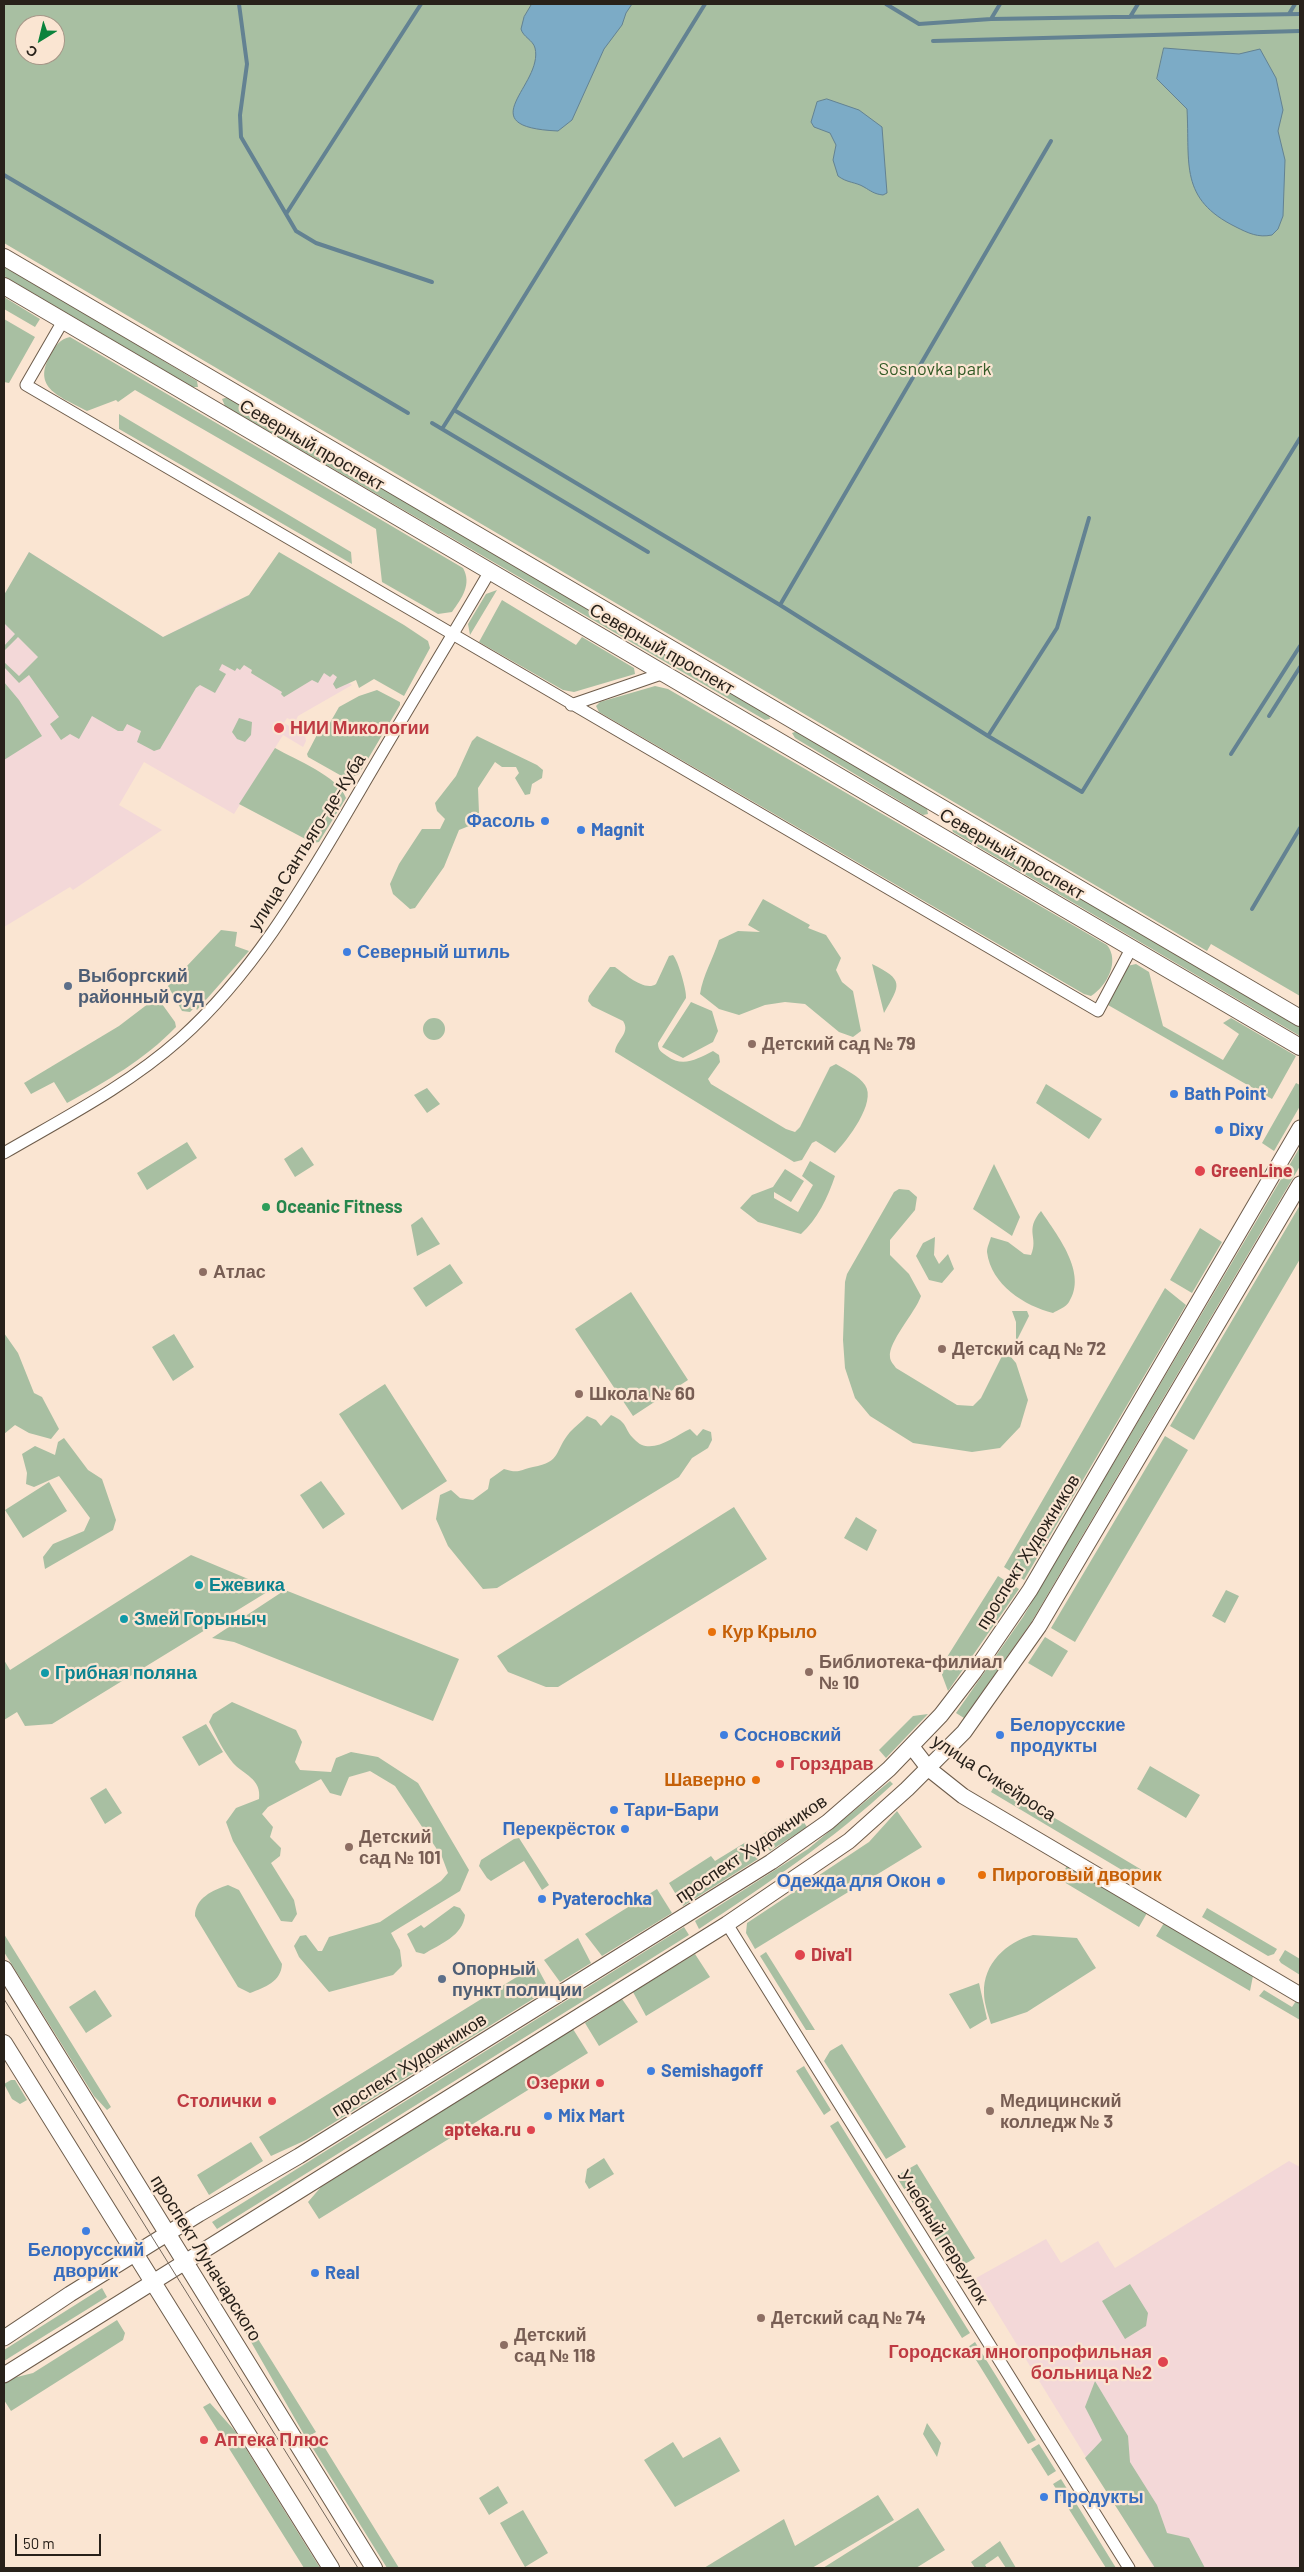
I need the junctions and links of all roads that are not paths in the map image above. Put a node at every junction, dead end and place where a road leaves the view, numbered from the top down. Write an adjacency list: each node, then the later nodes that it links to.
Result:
1 (4, 258): 4 (main road, Северный проспект)
2 (4, 286): 3 (main road, Северный проспект)
3 (63, 321): 5 (main road, Северный проспект); 7 (street)
4 (218, 383): 5 (main road); 10 (main road, Северный проспект)
5 (204, 405): 6 (main road, Северный проспект)
6 (490, 571): 7 (street, улица Сантьяго-де-Куба); 8 (main road, Северный проспект)
7 (453, 635): 9 (street); 18 (street, улица Сантьяго-де-Куба)
8 (664, 673): 9 (street); 11 (main road, Северный проспект)
9 (571, 704): 14 (street)
10 (781, 714): 11 (main road); 12 (main road, Северный проспект)
11 (769, 736): 13 (main road, Северный проспект)
12 (953, 815): 13 (main road); 15 (main road, Северный проспект)
13 (941, 836): 14 (main road, Северный проспект)
14 (1132, 947): 16 (main road, Северный проспект)
15 (1300, 1018)
16 (1300, 1047)
17 (1300, 1128): 20 (street, проспект Художников)
18 (4, 1153)
19 (1300, 1184): 21 (street)
20 (912, 1748): 21 (street, улица Сикейроса); 27 (street, проспект Художников)
21 (933, 1766): 22 (street); 24 (street, улица Сикейроса); 25 (street, улица Сикейроса)
22 (727, 1924): 29 (street); 35 (street, Учебный переулок)
23 (4, 1969): 27 (main road, проспект Луначарского)
24 (1300, 1983)
25 (1300, 1994)
26 (4, 2043): 28 (main road)
27 (168, 2233): 28 (street, проспект Художников); 29 (main road, проспект Луначарского)
28 (134, 2254): 30 (main road); 31 (street, проспект Художников)
29 (186, 2262): 30 (street); 34 (main road, проспект Луначарского)
30 (152, 2283): 32 (street); 33 (main road)
31 (4, 2338)
32 (4, 2376)
33 (332, 2568)
34 (374, 2568)
35 (1129, 2568)

